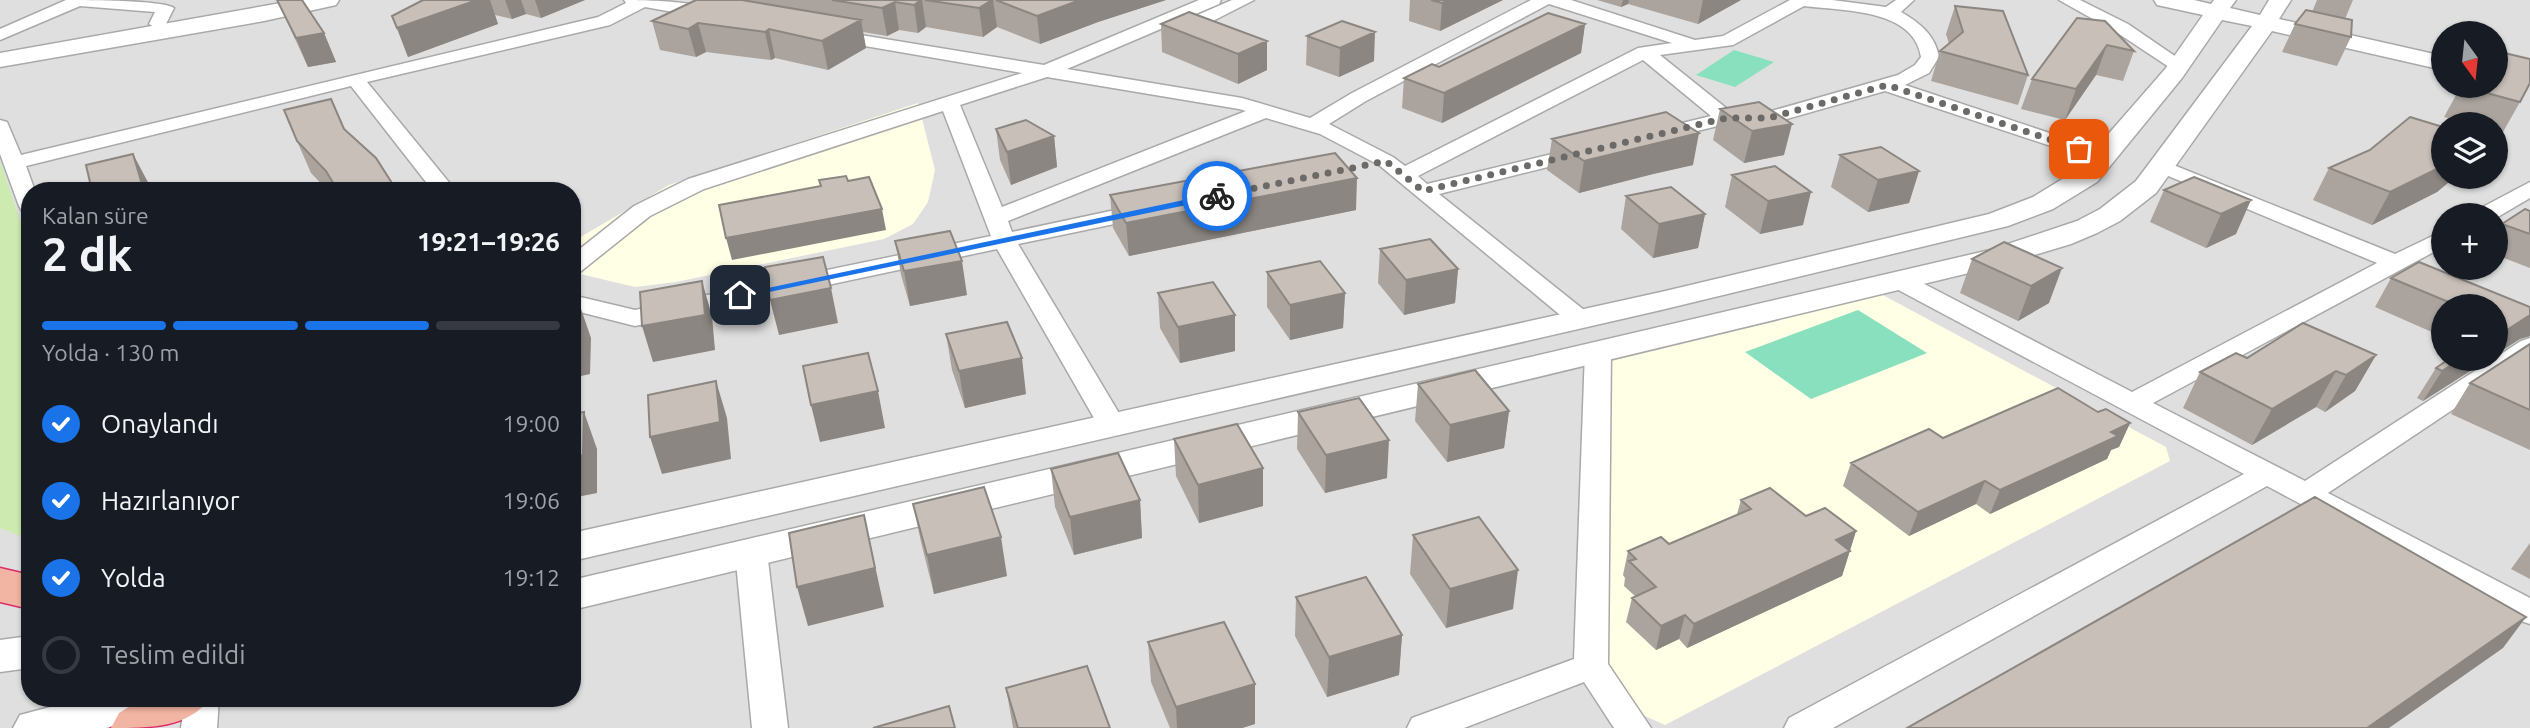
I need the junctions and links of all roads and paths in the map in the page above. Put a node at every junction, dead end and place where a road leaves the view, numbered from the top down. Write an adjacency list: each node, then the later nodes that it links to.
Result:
1 (79, 0): 17 (street); 19 (street)
2 (290, 0): 17 (street)
3 (328, 0): 25 (street)
4 (1213, 0): 27 (street)
5 (1246, 0): 28 (street)
6 (1544, 0): 34 (street)
7 (1554, 0): 20 (street)
8 (1906, 0): 14 (street)
9 (2067, 0): 26 (street)
10 (2165, 0): 13 (street)
11 (647, 1): 16 (street); 29 (street)
12 (1803, 1): 14 (street); 20 (street)
13 (2218, 4): 15 (street); 26 (street)
14 (1890, 13): 30 (street)
15 (2272, 13): 21 (street); 24 (street); 40 (street)
16 (731, 17)
17 (158, 24): 22 (street)
18 (810, 31): 27 (street)
19 (0, 35)
20 (1696, 45): 23 (street)
21 (2431, 49)
22 (0, 50)
23 (1644, 51): 33 (street); 42 (street)
24 (2431, 59)
25 (0, 60)
26 (2179, 65): 38 (street)
27 (1046, 71): 28 (street); 31 (street)
28 (1080, 76): 32 (street)
29 (355, 79): 39 (street); 44 (street)
30 (1887, 85): 33 (street); 38 (street)
31 (949, 101): 49 (street); 51 (street)
32 (1267, 110): 34 (street); 49 (street)
33 (1726, 118): 36 (street)
34 (1312, 125): 42 (street)
35 (0, 126): 39 (street)
36 (1633, 140)
37 (1607, 146): 46 (street)
38 (2103, 157): 55 (street)
39 (14, 163): 43 (street)
40 (2161, 166): 52 (street); 53 (street)
41 (1359, 167): 42 (street)
42 (1395, 168): 46 (street)
43 (21, 182)
44 (438, 182)
45 (2530, 189): 47 (street)
46 (1423, 191): 55 (street)
47 (2506, 203)
48 (1167, 206): 49 (street)
49 (999, 229): 54 (street); 59 (street)
50 (2431, 245): 52 (street)
51 (581, 259)
52 (2397, 263): 58 (street)
53 (1898, 280): 57 (street); 58 (street)
54 (581, 304)
55 (1580, 319): 59 (street)
56 (2530, 346): 61 (street)
57 (1598, 351): 63 (street); 70 (street)
58 (2132, 403): 60 (street)
59 (1112, 425): 62 (street)
60 (2266, 474): 61 (street); 80 (street)
61 (2306, 494): 67 (street)
62 (581, 545)
63 (751, 552): 66 (street); 77 (street)
64 (0, 585): 65 (highway)
65 (21, 590)
66 (581, 593)
67 (2530, 612)
68 (21, 653): 69 (street)
69 (0, 656)
70 (1591, 666): 78 (street); 79 (street)
71 (120, 707): 74 (street)
72 (171, 707): 75 (highway)
73 (201, 707): 76 (street)
74 (36, 728)
75 (137, 728)
76 (199, 728)
77 (770, 728)
78 (1425, 728)
79 (1633, 728)
80 (1802, 728)

